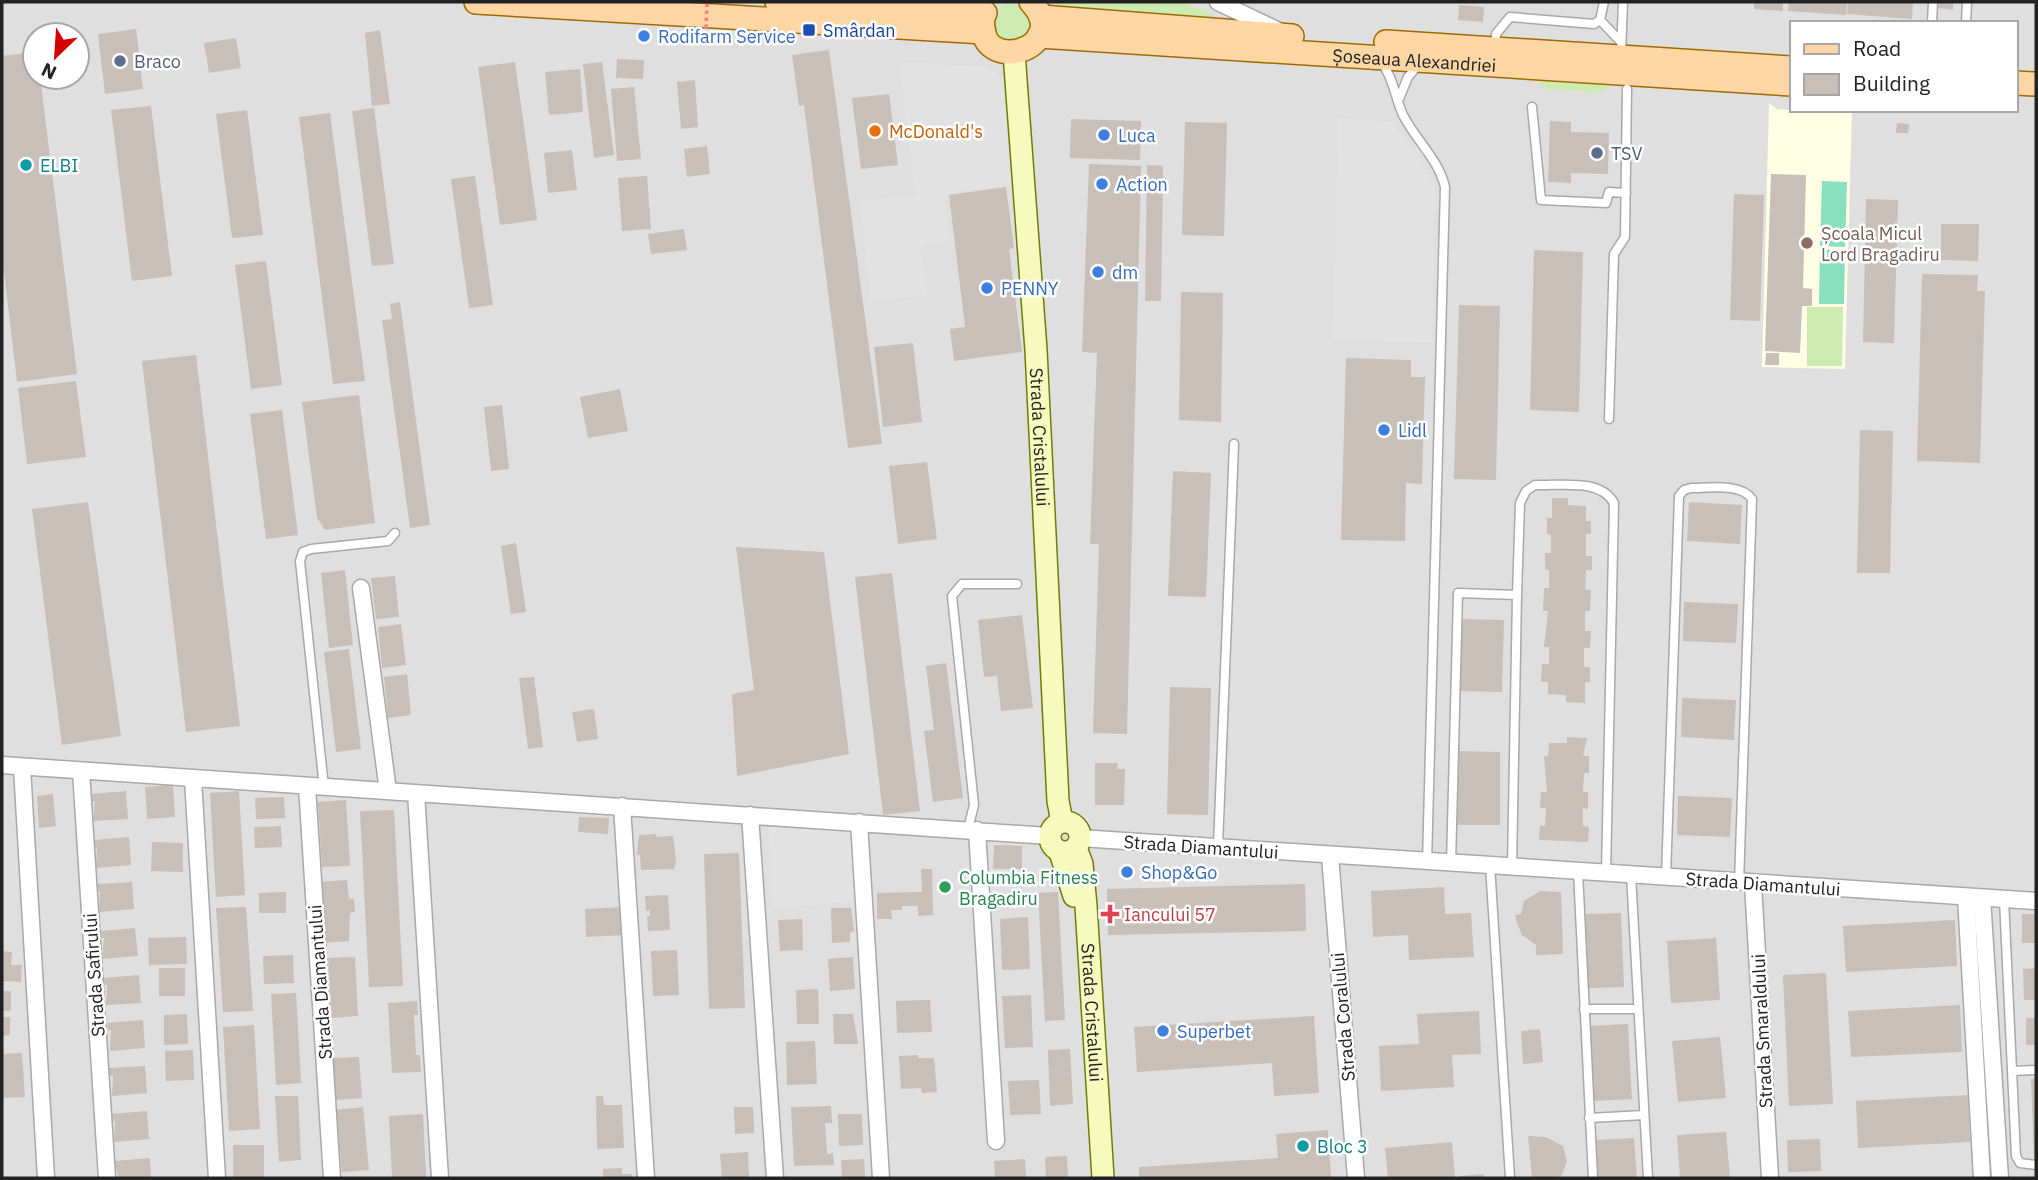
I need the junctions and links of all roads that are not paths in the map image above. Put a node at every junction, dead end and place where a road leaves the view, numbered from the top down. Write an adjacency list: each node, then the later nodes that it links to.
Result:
1 (476, 2): 9 (main road)
2 (777, 2): 8 (main road)
3 (1219, 2): 14 (street)
4 (1604, 2): 11 (lane)
5 (1623, 2): 16 (lane)
6 (1933, 2): 12 (lane)
7 (1967, 2): 13 (lane)
8 (866, 4): 9 (main road)
9 (987, 15): 17 (main road)
10 (1037, 18): 14 (main road, Șoseaua Alexandriei); 17 (main road); 18 (main road, Șoseaua Alexandriei)
11 (1600, 20): 15 (lane); 16 (lane)
12 (1932, 21)
13 (1966, 21)
14 (1288, 36): 15 (main road, Șoseaua Alexandriei)
15 (1495, 49): 16 (main road, Șoseaua Alexandriei)
16 (1621, 50): 20 (main road, Șoseaua Alexandriei)
17 (1014, 53): 48 (street, Strada Cristalului)
18 (1376, 56): 19 (main road, Șoseaua Alexandriei); 26 (lane)
19 (1424, 61): 22 (main road, Șoseaua Alexandriei); 26 (lane)
20 (1790, 68)
21 (2017, 83): 23 (main road)
22 (1790, 84)
23 (2036, 84)
24 (1627, 89): 29 (lane)
25 (2017, 98): 27 (main road)
26 (1399, 99): 51 (lane)
27 (2036, 99)
28 (1532, 107): 29 (lane)
29 (1626, 193): 30 (lane)
30 (1609, 419)
31 (1234, 444): 49 (lane)
32 (395, 533): 41 (lane)
33 (1017, 584): 47 (lane)
34 (361, 588): 42 (street)
35 (1517, 595): 52 (lane); 54 (lane); 56 (lane)
36 (2, 765): 37 (street, Strada Diamantului)
37 (22, 767): 38 (street, Strada Diamantului); 72 (street)
38 (81, 771): 39 (street, Strada Diamantului); 73 (street, Strada Safirului)
39 (193, 779): 40 (street, Strada Diamantului); 74 (street)
40 (307, 786): 41 (street, Strada Diamantului); 75 (street, Strada Diamantului)
41 (324, 787): 42 (street, Strada Diamantului)
42 (388, 791): 43 (street, Strada Diamantului)
43 (416, 793): 44 (street, Strada Diamantului); 76 (street)
44 (622, 806): 45 (street, Strada Diamantului); 77 (street)
45 (750, 815): 46 (street, Strada Diamantului); 78 (street)
46 (859, 822): 47 (street, Strada Diamantului); 79 (street)
47 (973, 829): 48 (street, Strada Diamantului); 70 (street)
48 (1065, 839): 49 (street, Strada Diamantului); 67 (street, Strada Cristalului)
49 (1218, 847): 50 (street, Strada Diamantului)
50 (1330, 856): 51 (street, Strada Diamantului); 82 (street, Strada Coralului)
51 (1427, 863): 52 (street, Strada Diamantului)
52 (1451, 864): 53 (street, Strada Diamantului)
53 (1490, 865): 54 (street, Strada Diamantului); 83 (lane)
54 (1512, 866): 55 (street, Strada Diamantului)
55 (1578, 871): 56 (street, Strada Diamantului); 63 (lane)
56 (1605, 873): 57 (street, Strada Diamantului)
57 (1631, 875): 58 (street, Strada Diamantului); 64 (lane)
58 (1666, 877): 59 (street, Strada Diamantului); 59 (lane)
59 (1746, 883): 60 (street, Strada Diamantului); 86 (street, Strada Smaraldului)
60 (1974, 897): 61 (street, Strada Diamantului); 87 (street); 88 (street)
61 (2004, 899): 62 (street, Strada Diamantului); 66 (lane)
62 (2036, 901)
63 (1584, 1009): 64 (lane); 69 (lane)
64 (1638, 1009): 68 (lane)
65 (2036, 1070): 66 (lane)
66 (2012, 1071): 71 (lane)
67 (1095, 1112): 80 (street, Strada Cristalului); 81 (street, Strada Cristalului)
68 (1644, 1115): 69 (lane); 85 (lane)
69 (1589, 1118): 84 (lane)
70 (996, 1141)
71 (2036, 1165)
72 (46, 1178)
73 (107, 1178)
74 (217, 1178)
75 (332, 1178)
76 (440, 1178)
77 (646, 1178)
78 (775, 1178)
79 (881, 1178)
80 (1094, 1178)
81 (1103, 1178)
82 (1356, 1178)
83 (1510, 1178)
84 (1593, 1178)
85 (1648, 1178)
86 (1770, 1178)
87 (1982, 1178)
88 (2000, 1178)

